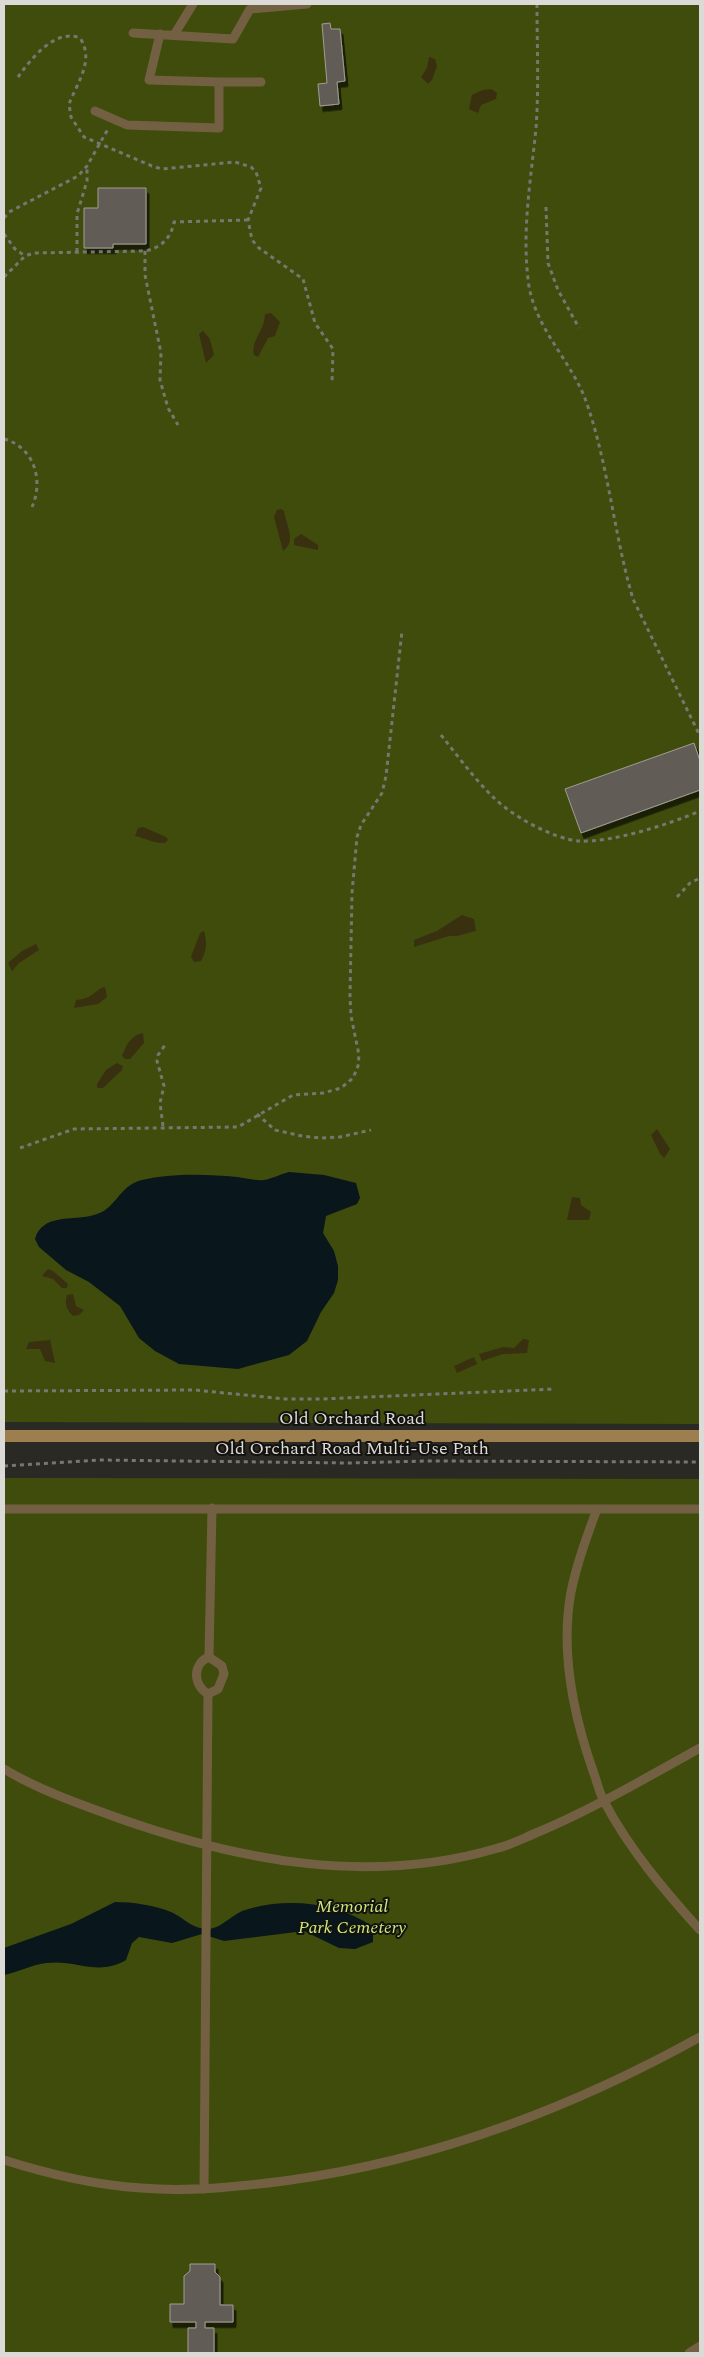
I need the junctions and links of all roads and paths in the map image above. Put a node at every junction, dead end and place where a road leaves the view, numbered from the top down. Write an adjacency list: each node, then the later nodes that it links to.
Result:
1 (194, 4): 6 (lane)
2 (307, 4): 6 (lane)
3 (537, 4): 29 (path)
4 (133, 32): 5 (lane)
5 (160, 34): 6 (lane); 8 (lane)
6 (174, 35)
7 (18, 77): 12 (path)
8 (220, 82): 9 (lane); 11 (lane)
9 (261, 82)
10 (95, 111): 11 (lane)
11 (113, 119): 12 (path)
12 (101, 143): 13 (path); 16 (path)
13 (87, 166): 15 (path); 19 (path)
14 (546, 207): 22 (path)
15 (4, 218)
16 (248, 220): 18 (path); 23 (path)
17 (4, 234): 20 (path)
18 (145, 251): 19 (path); 24 (path)
19 (77, 252): 20 (path)
20 (25, 256): 21 (path)
21 (4, 277)
22 (579, 328)
23 (332, 384)
24 (178, 425)
25 (4, 439): 26 (path)
26 (32, 507)
27 (402, 631): 34 (path)
28 (440, 735): 30 (path)
29 (700, 736)
30 (700, 812)
31 (700, 878): 32 (path)
32 (677, 897)
33 (165, 1045): 35 (path)
34 (257, 1114): 35 (path); 36 (path)
35 (163, 1126): 37 (path)
36 (371, 1130)
37 (20, 1148)
38 (555, 1390): 39 (path)
39 (4, 1391)
40 (4, 1436): 41 (main road, Old Orchard Road)
41 (700, 1436)
42 (700, 1462): 43 (path, Old Orchard Road Multi-Use Path)
43 (4, 1466)
44 (212, 1508): 45 (lane); 46 (lane); 48 (lane)
45 (4, 1509)
46 (597, 1509): 47 (lane); 52 (lane)
47 (700, 1509)
48 (209, 1657): 49 (lane); 49 (lane)
49 (208, 1694): 53 (lane)
50 (700, 1748): 52 (lane)
51 (4, 1769): 53 (lane)
52 (604, 1801): 53 (lane); 54 (lane)
53 (206, 1846): 57 (lane)
54 (700, 1930)
55 (700, 2037): 57 (lane)
56 (4, 2160): 57 (lane)
57 (204, 2189)
58 (700, 2346): 59 (lane)
59 (690, 2353)

